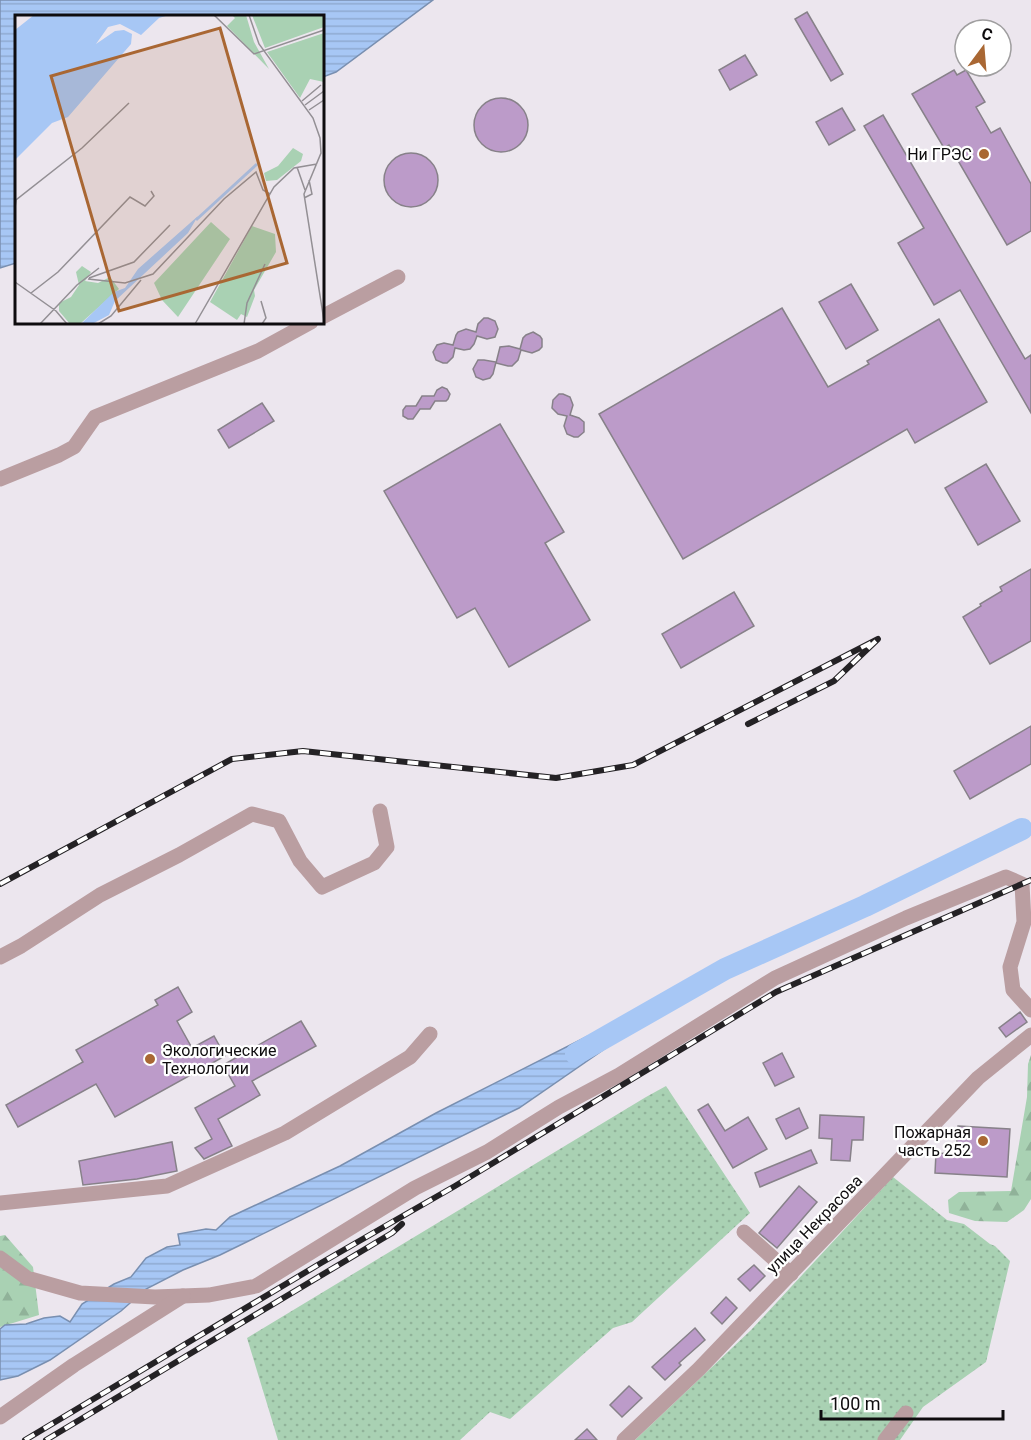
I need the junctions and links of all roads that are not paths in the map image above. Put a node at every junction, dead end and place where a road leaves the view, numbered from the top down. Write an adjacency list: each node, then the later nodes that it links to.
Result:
1 (398, 277): 2 (street)
2 (324, 315)
3 (307, 324): 4 (street)
4 (0, 479)
5 (380, 811): 6 (street)
6 (0, 957)
7 (1031, 1010): 14 (street)
8 (430, 1034): 10 (street)
9 (1031, 1035): 13 (street, улица Некрасова)
10 (0, 1203)
11 (744, 1232): 13 (street)
12 (0, 1258): 14 (street)
13 (791, 1274): 17 (street, улица Некрасова)
14 (183, 1296): 16 (street)
15 (906, 1413): 18 (street)
16 (0, 1417)
17 (624, 1440)
18 (885, 1440)

